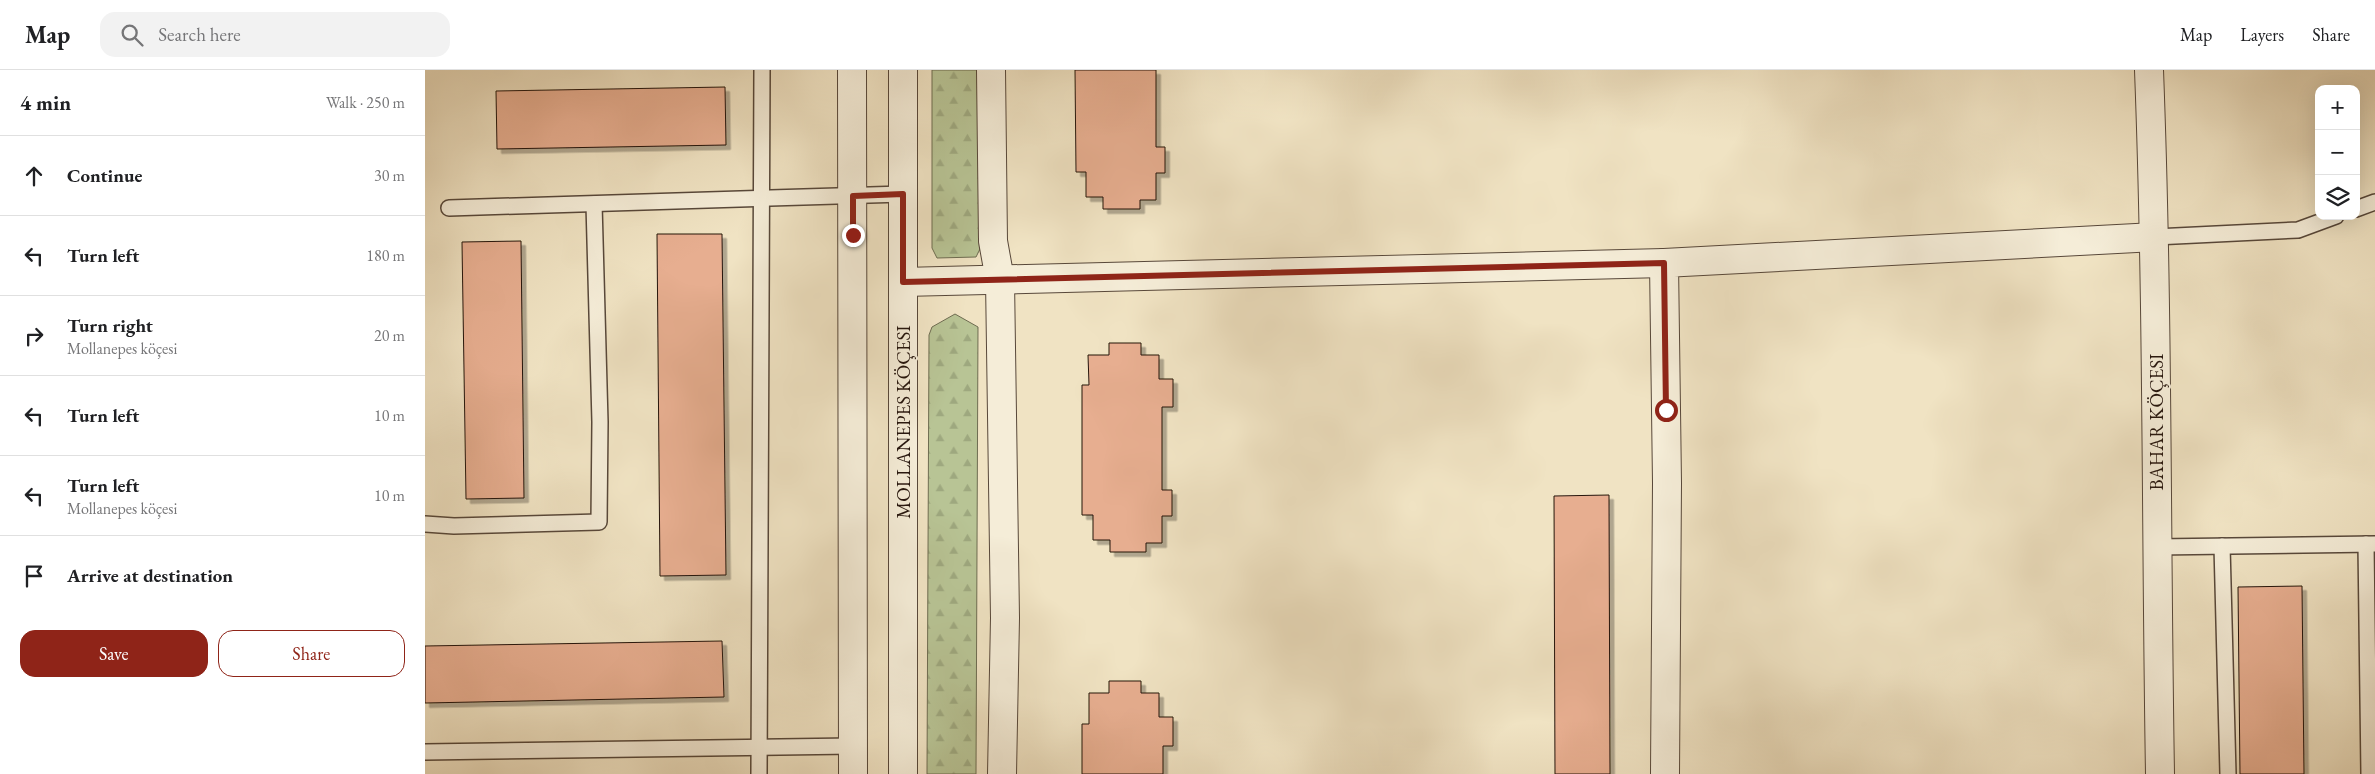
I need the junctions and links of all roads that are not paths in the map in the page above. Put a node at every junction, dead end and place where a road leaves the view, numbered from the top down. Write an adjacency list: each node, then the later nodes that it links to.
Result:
1 (762, 70): 8 (lane)
2 (852, 70): 7 (street)
3 (903, 70): 6 (street, MOLLANEPES KÖÇESI)
4 (991, 70): 16 (street)
5 (2149, 70): 14 (street, BAHAR KÖÇESI)
6 (903, 194): 7 (lane); 17 (street, MOLLANEPES KÖÇESI)
7 (853, 196): 8 (lane); 22 (street)
8 (761, 198): 10 (lane); 23 (lane)
9 (2375, 202): 12 (lane)
10 (594, 204): 11 (lane); 18 (lane)
11 (449, 208)
12 (2360, 208)
13 (2325, 220): 14 (lane)
14 (2155, 237): 15 (street); 21 (street, BAHAR KÖÇESI)
15 (1664, 263): 16 (street); 29 (street)
16 (1000, 280): 17 (street); 28 (street)
17 (903, 282): 27 (street, MOLLANEPES KÖÇESI)
18 (425, 524)
19 (2370, 544): 20 (lane); 32 (lane)
20 (2222, 546): 21 (lane); 31 (lane)
21 (2156, 547): 30 (street, BAHAR KÖÇESI)
22 (853, 746): 23 (lane); 26 (street)
23 (759, 749): 24 (lane); 25 (lane)
24 (425, 752)
25 (759, 774)
26 (853, 774)
27 (903, 774)
28 (1002, 774)
29 (1665, 774)
30 (2160, 774)
31 (2228, 774)
32 (2369, 774)

